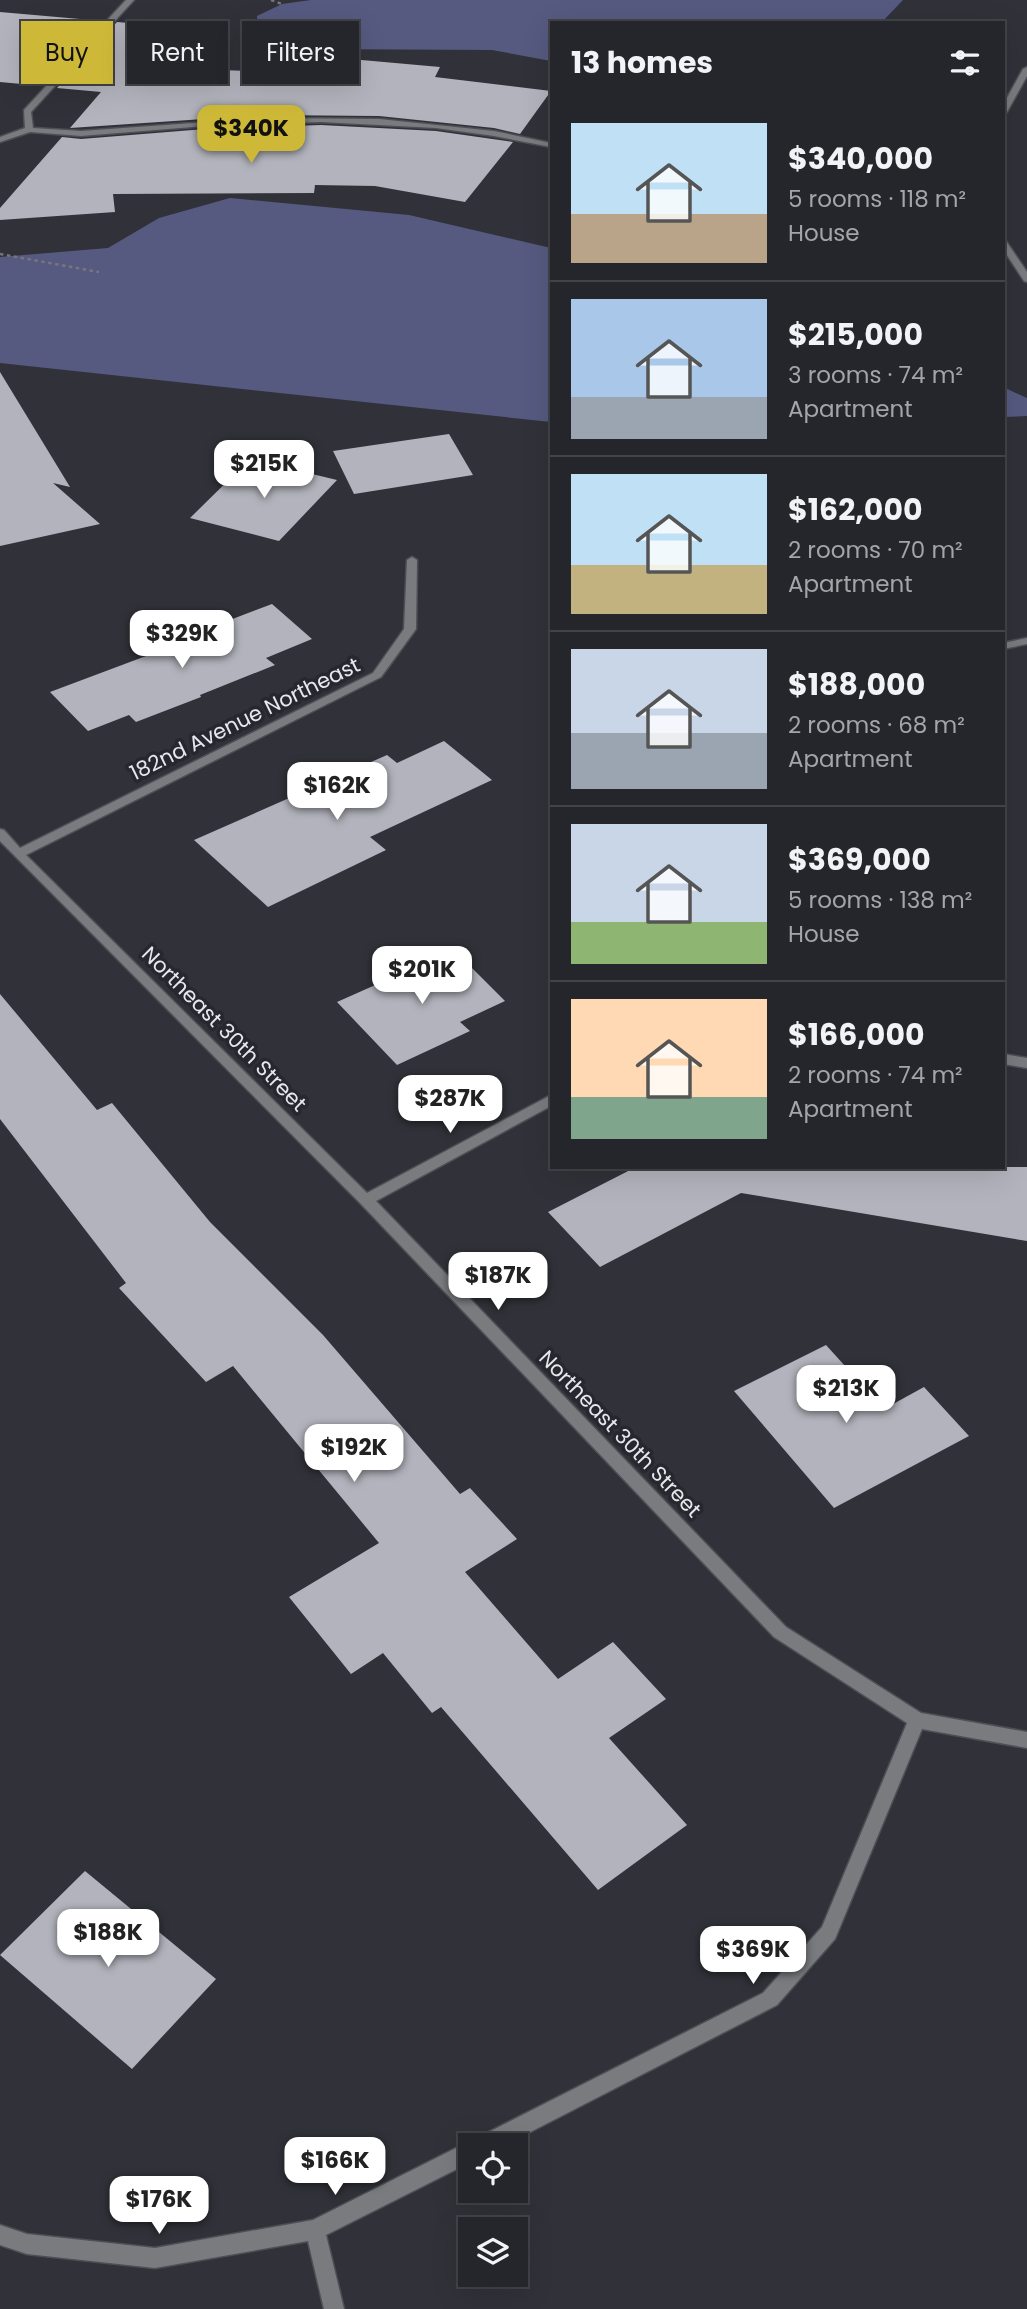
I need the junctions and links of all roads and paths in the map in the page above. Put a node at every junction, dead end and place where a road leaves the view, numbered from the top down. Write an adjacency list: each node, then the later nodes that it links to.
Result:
1 (130, 0): 6 (street)
2 (271, 0): 3 (path)
3 (282, 4)
4 (1027, 69): 5 (street)
5 (1005, 108)
6 (29, 130): 7 (street); 8 (street)
7 (0, 140)
8 (550, 145)
9 (1005, 246): 12 (street)
10 (0, 254): 11 (path)
11 (99, 272)
12 (1027, 279)
13 (412, 560): 17 (street, 182nd Avenue Northeast)
14 (1027, 641): 15 (street)
15 (1005, 646)
16 (0, 833): 17 (street, Northeast 30th Street)
17 (18, 854): 21 (street, Northeast 30th Street)
18 (1005, 1059): 19 (street)
19 (1027, 1063)
20 (550, 1101): 21 (street)
21 (366, 1200): 22 (street, Northeast 30th Street)
22 (917, 1720): 23 (street, Northeast 30th Street); 24 (street)
23 (1027, 1740)
24 (507, 2133)
25 (458, 2158): 26 (street)
26 (315, 2230): 27 (street); 28 (street)
27 (0, 2235)
28 (334, 2309)

